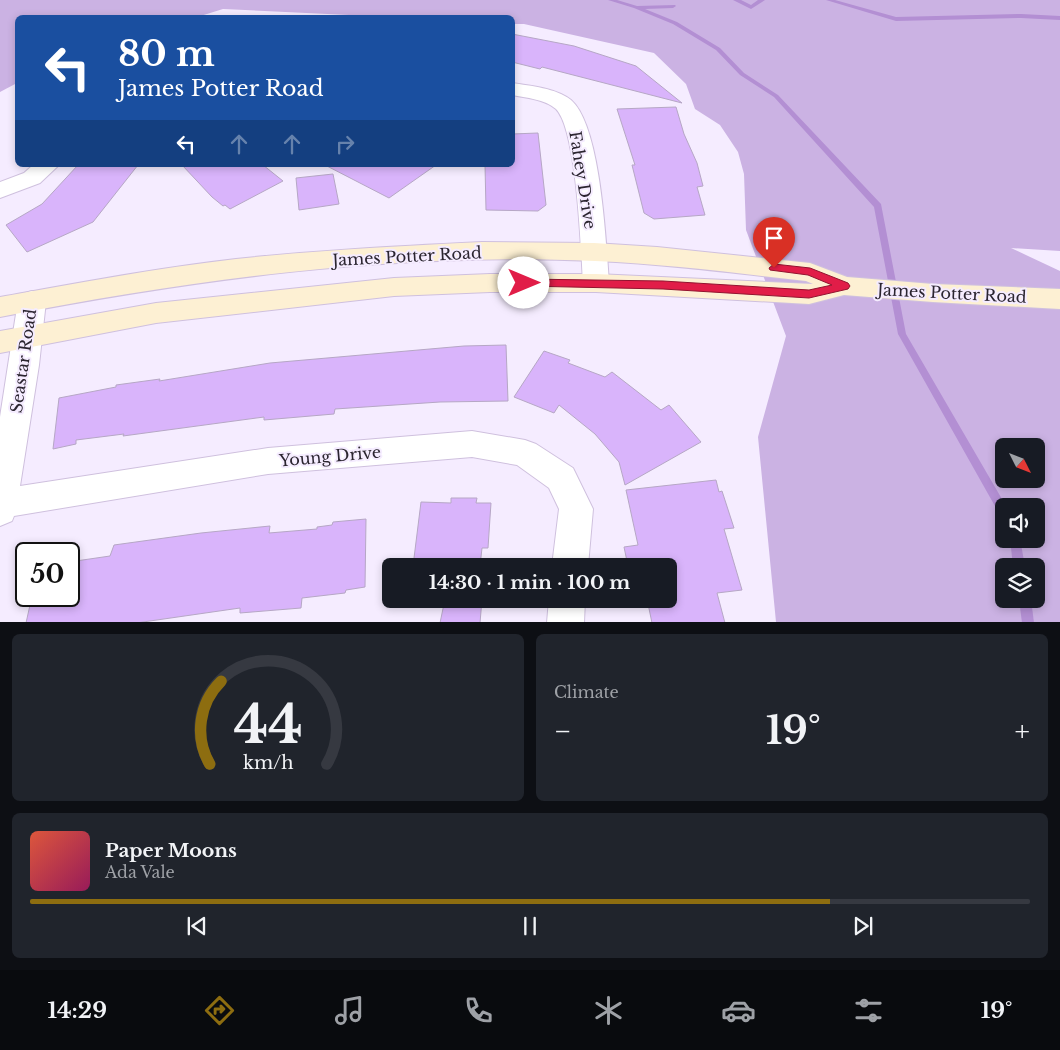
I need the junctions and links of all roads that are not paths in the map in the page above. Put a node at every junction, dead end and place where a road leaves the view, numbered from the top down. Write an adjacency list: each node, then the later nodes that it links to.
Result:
1 (515, 89): 4 (street, Fahey Drive)
2 (44, 167): 3 (street)
3 (0, 191)
4 (594, 252): 5 (street, Fahey Drive); 6 (main road, James Potter Road); 8 (main road, James Potter Road)
5 (596, 283): 6 (main road, James Potter Road); 10 (main road, James Potter Road)
6 (857, 287): 7 (main road, James Potter Road)
7 (1060, 299)
8 (32, 301): 9 (main road, James Potter Road); 10 (street, Seastar Road)
9 (0, 307)
10 (14, 339): 11 (street, Seastar Road)
11 (1, 508): 12 (street, Young Drive)
12 (571, 558)
13 (566, 608): 14 (street)
14 (565, 622)

